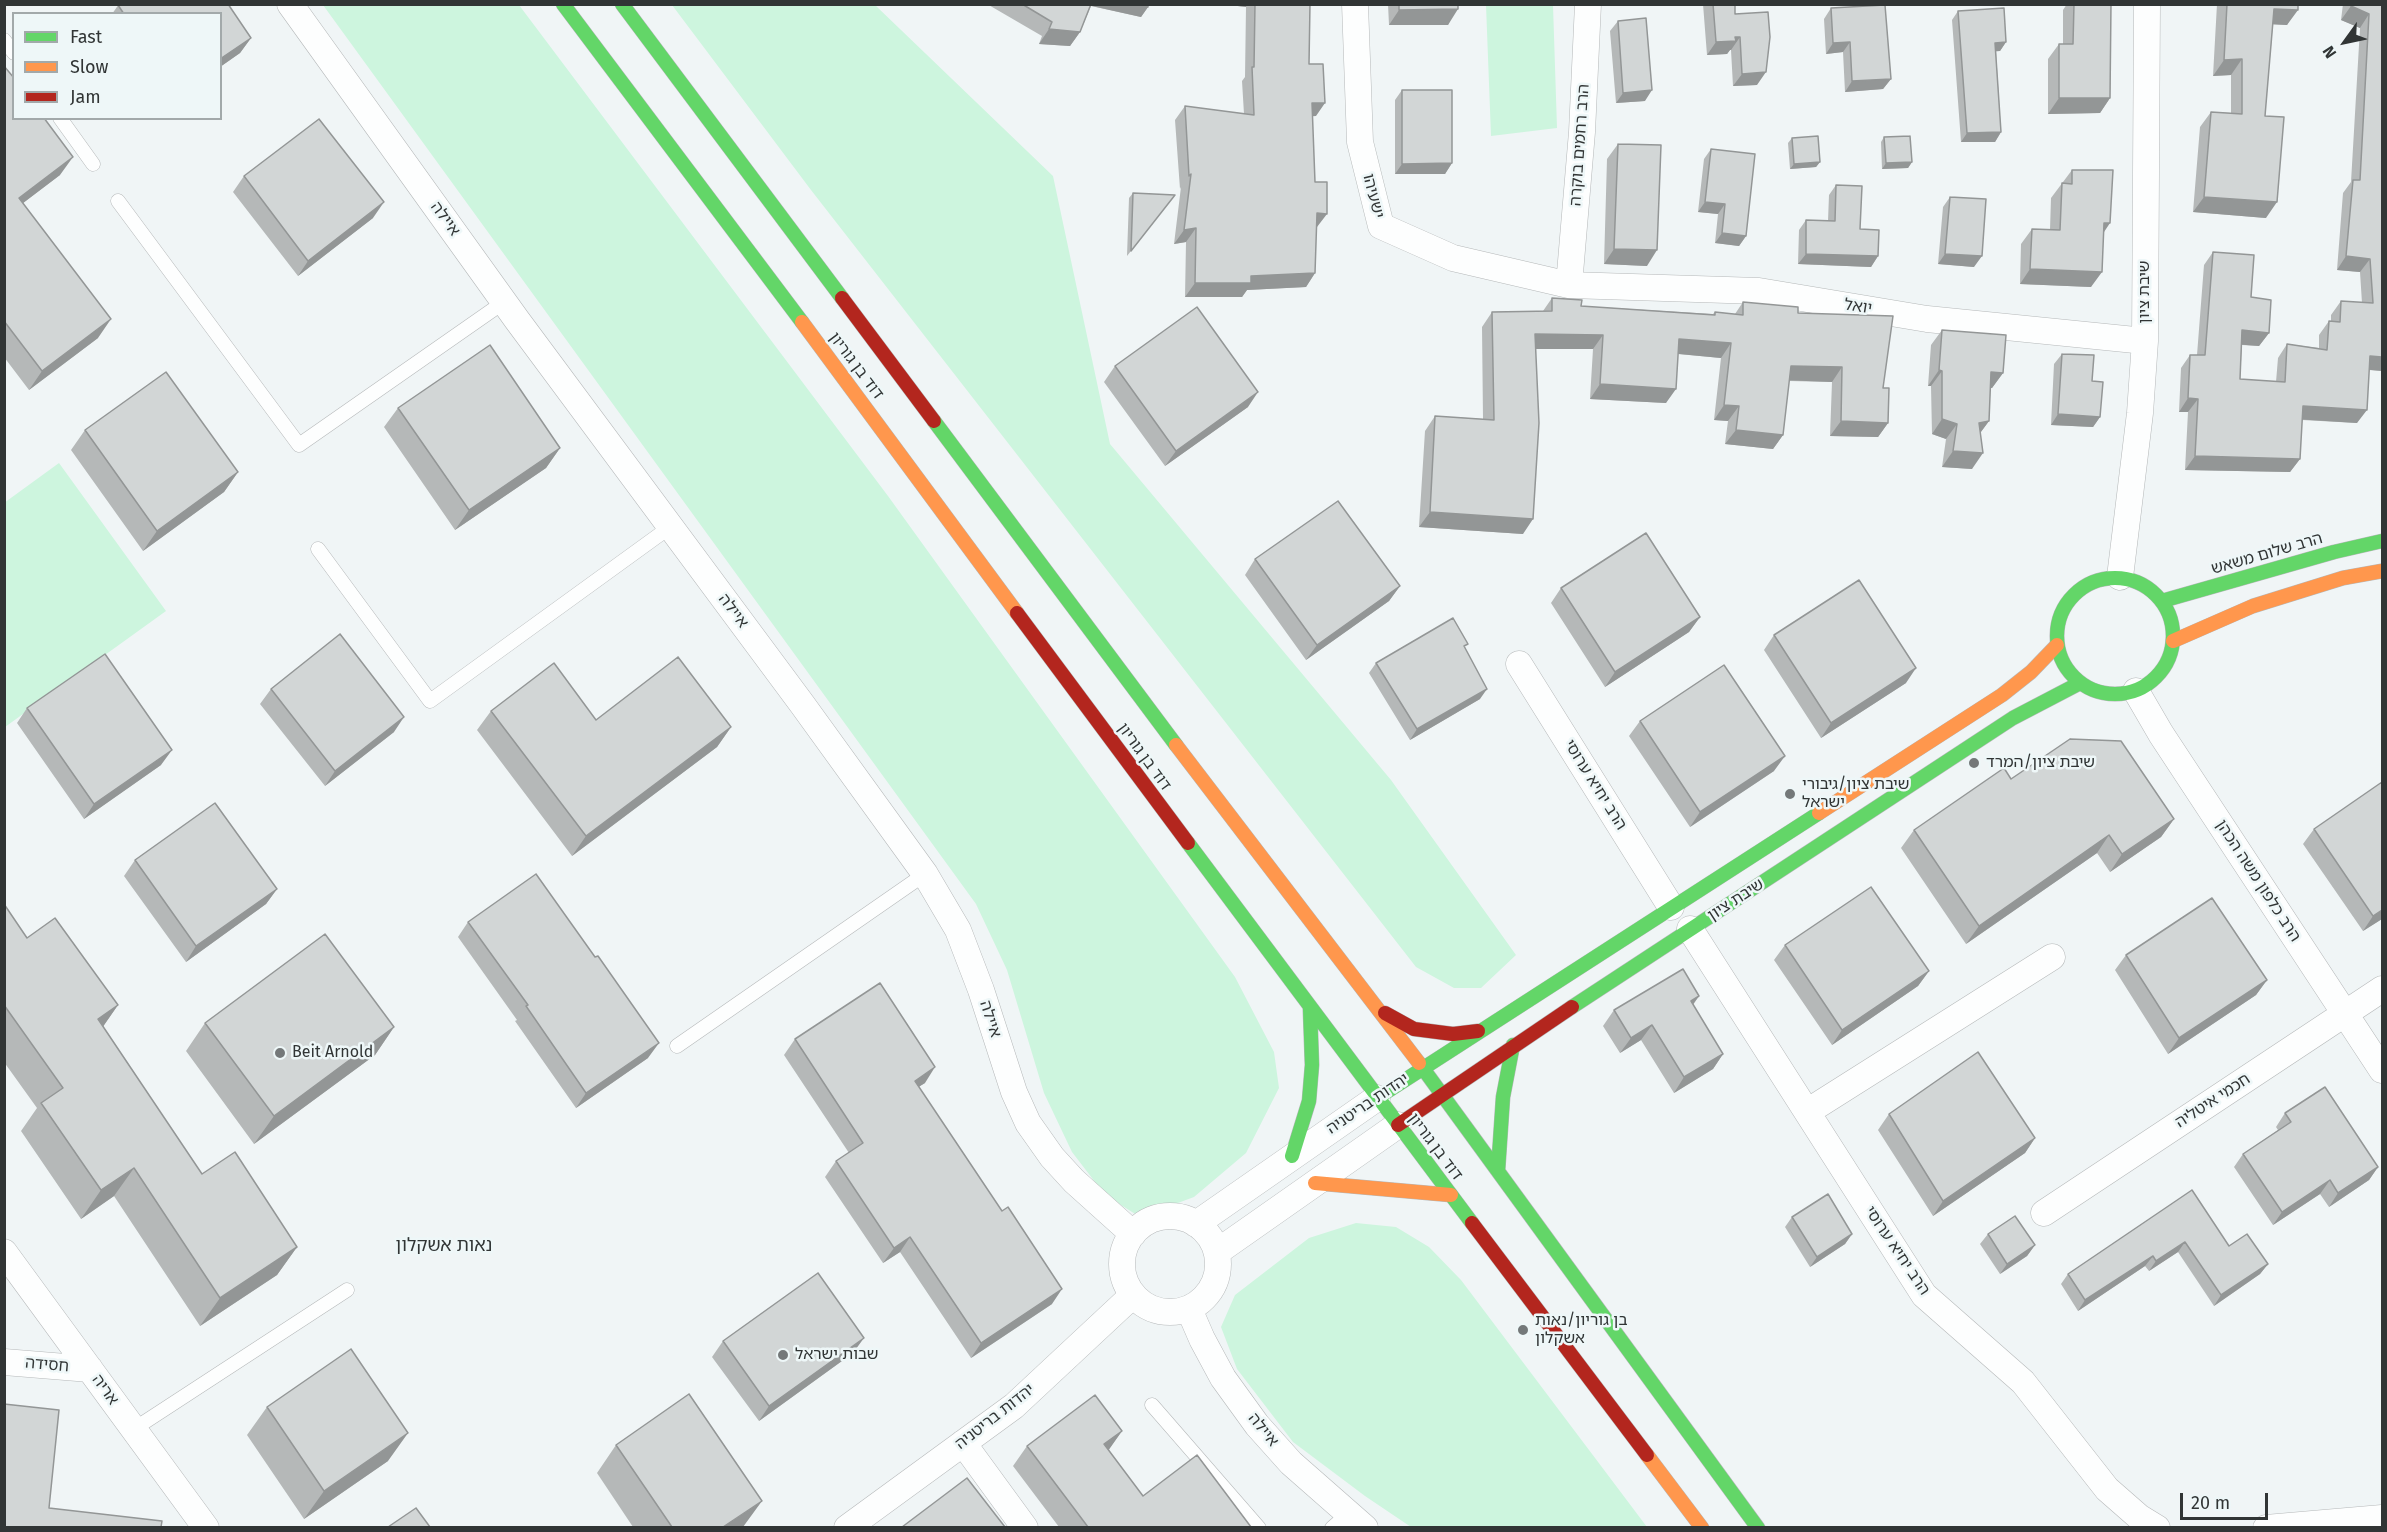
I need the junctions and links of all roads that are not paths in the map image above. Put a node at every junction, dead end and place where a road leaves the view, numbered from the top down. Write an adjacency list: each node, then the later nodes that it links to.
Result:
1 (290, 4): 11 (street, איילה)
2 (563, 4): 29 (main road, דוד בן גוריון)
3 (622, 4): 30 (main road, דוד בן גוריון)
4 (1355, 4): 10 (street, ישעיהו)
5 (1588, 4): 10 (street, הרב רחמים בוקרה)
6 (2147, 4): 12 (street, שיבת ציון)
7 (61, 120): 8 (lane)
8 (93, 165)
9 (118, 201): 11 (lane)
10 (1569, 285): 12 (street, יואל)
11 (504, 302): 13 (street, איילה)
12 (2145, 341): 17 (street, שיבת ציון)
13 (670, 527): 15 (lane); 24 (street, איילה)
14 (2382, 541): 18 (main road, הרב שלום משאש)
15 (318, 549)
16 (2382, 571): 19 (main road)
17 (2120, 577): 18 (main road); 20 (main road)
18 (2162, 601): 19 (main road)
19 (2173, 642): 23 (main road)
20 (2057, 645): 22 (main road); 25 (main road, שיבת ציון)
21 (1520, 664): 25 (street, הרב יחיא ערוסי)
22 (2080, 683): 23 (main road); 26 (main road, שיבת ציון)
23 (2136, 691): 31 (street, הרב כלפון משה הכהן)
24 (925, 874): 34 (lane); 47 (street, איילה)
25 (1671, 907): 32 (main road, שיבת ציון)
26 (1690, 929): 33 (main road, שיבת ציון); 39 (street, הרב יחיא ערוסי)
27 (2052, 957): 39 (street)
28 (2382, 989): 31 (street, חכמי איטליה)
29 (1310, 1008): 38 (main road, דוד בן גוריון); 41 (main road)
30 (1381, 1011): 32 (main road); 35 (main road, דוד בן גוריון)
31 (2345, 1014): 36 (street, הרב כלפון משה הכהן); 45 (street, חכמי איטליה)
32 (1480, 1030): 35 (main road, שיבת ציון)
33 (1513, 1045): 37 (main road, שיבת ציון); 42 (main road)
34 (677, 1046)
35 (1423, 1068): 37 (main road, דוד בן גוריון); 38 (main road, יהדות בריטניה)
36 (2382, 1070)
37 (1442, 1095): 40 (main road, שיבת ציון); 42 (main road, דוד בן גוריון)
38 (1377, 1098): 40 (main road, דוד בן גוריון); 41 (street, יהדות בריטניה)
39 (1807, 1112): 66 (street, הרב יחיא ערוסי)
40 (1398, 1125): 43 (street, יהדות בריטניה); 44 (main road, דוד בן גוריון)
41 (1292, 1156): 46 (street, יהדות בריטניה)
42 (1498, 1171): 65 (main road, דוד בן גוריון)
43 (1315, 1183): 44 (main road); 49 (street, יהדות בריטניה)
44 (1451, 1196): 64 (main road, דוד בן גוריון)
45 (2044, 1213)
46 (1196, 1224): 47 (street); 49 (street)
47 (1134, 1234): 51 (street)
48 (4, 1252): 54 (street, אריה)
49 (1217, 1252): 52 (street)
50 (346, 1290): 56 (lane)
51 (1133, 1295): 52 (street); 57 (street, יהדות בריטניה)
52 (1189, 1309): 59 (street, איילה)
53 (4, 1362): 54 (street, חסידה)
54 (90, 1369): 56 (street, אריה)
55 (1152, 1405): 63 (lane)
56 (134, 1429): 60 (street, אריה)
57 (963, 1443): 61 (street, יהדות בריטניה); 62 (street)
58 (2382, 1518): 67 (street)
59 (1348, 1523)
60 (206, 1527)
61 (847, 1527)
62 (1025, 1527)
63 (1259, 1527)
64 (1702, 1527)
65 (1758, 1527)
66 (2157, 1527)
67 (2266, 1527)

